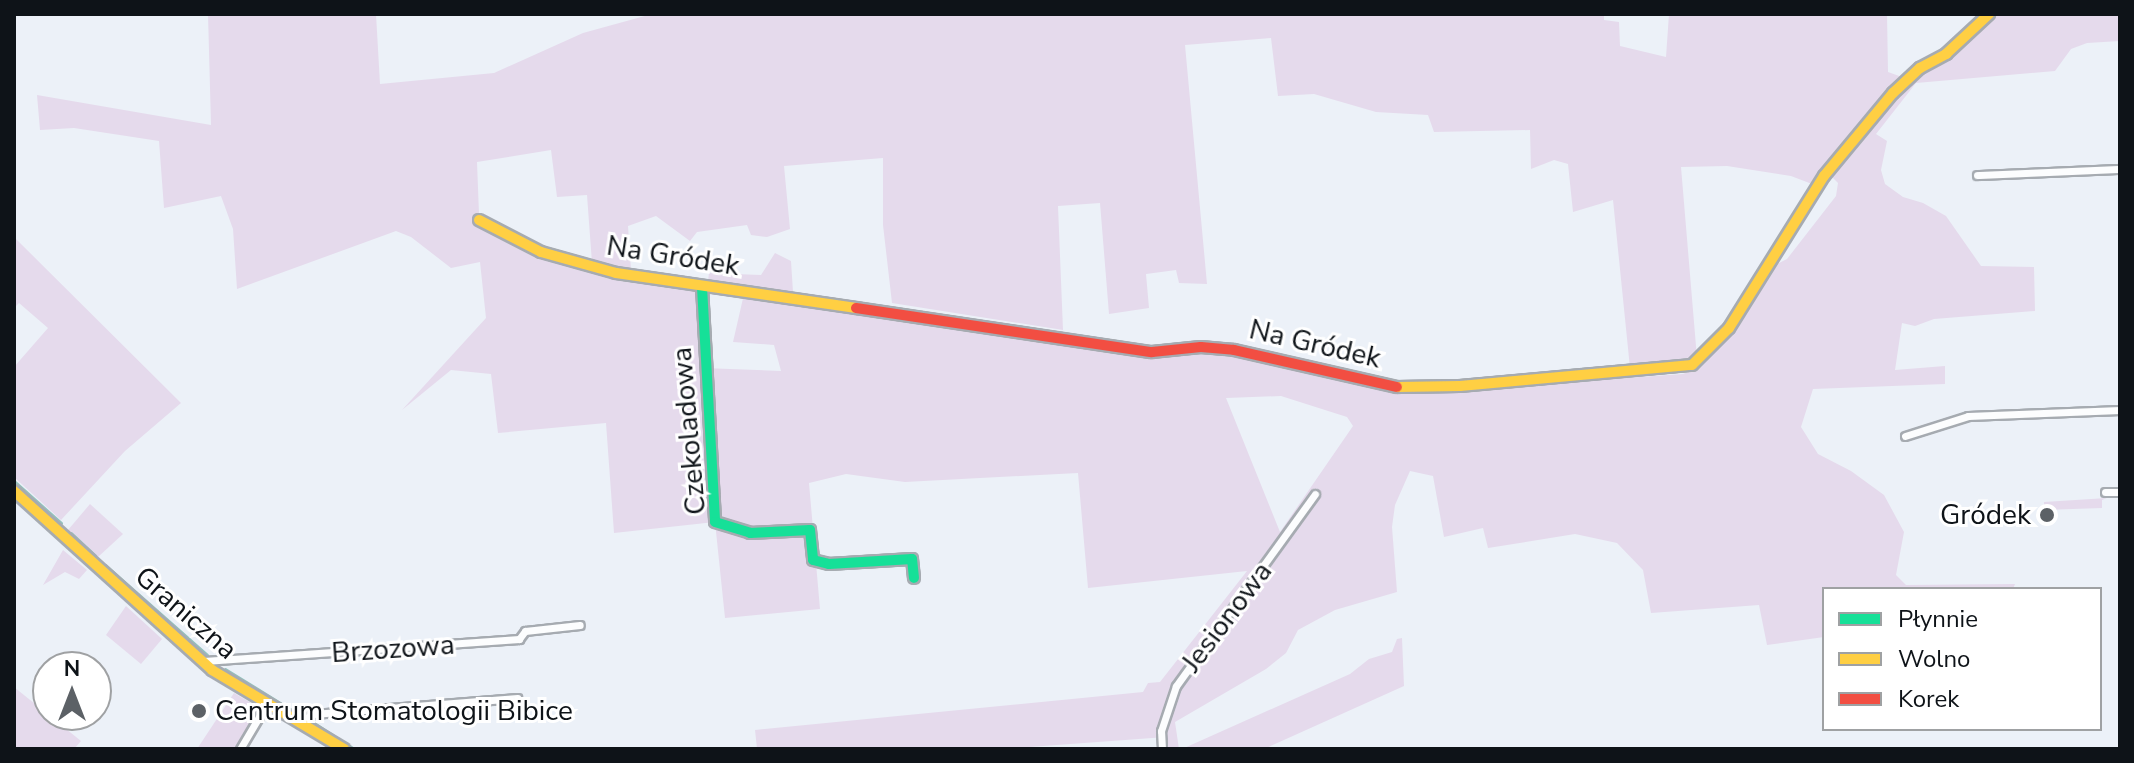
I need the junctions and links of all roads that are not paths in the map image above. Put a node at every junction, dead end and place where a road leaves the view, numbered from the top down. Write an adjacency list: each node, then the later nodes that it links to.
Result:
1 (1989, 14): 5 (street, Na Gródek)
2 (2120, 169): 3 (street)
3 (1977, 175)
4 (479, 220): 5 (street, Na Gródek)
5 (702, 287): 12 (street, Czekoladowa)
6 (2120, 410): 7 (street)
7 (1905, 436)
8 (14, 491): 14 (street, Graniczna)
9 (2105, 492): 10 (street)
10 (2120, 492)
11 (1315, 494): 20 (street, Jesionowa)
12 (914, 578)
13 (580, 625): 14 (street, Brzozowa)
14 (202, 661): 16 (street, Graniczna)
15 (517, 698): 17 (street)
16 (266, 705): 17 (street, Graniczna); 18 (street)
17 (299, 723): 19 (street, Graniczna)
18 (240, 749)
19 (344, 749)
20 (1162, 749)

